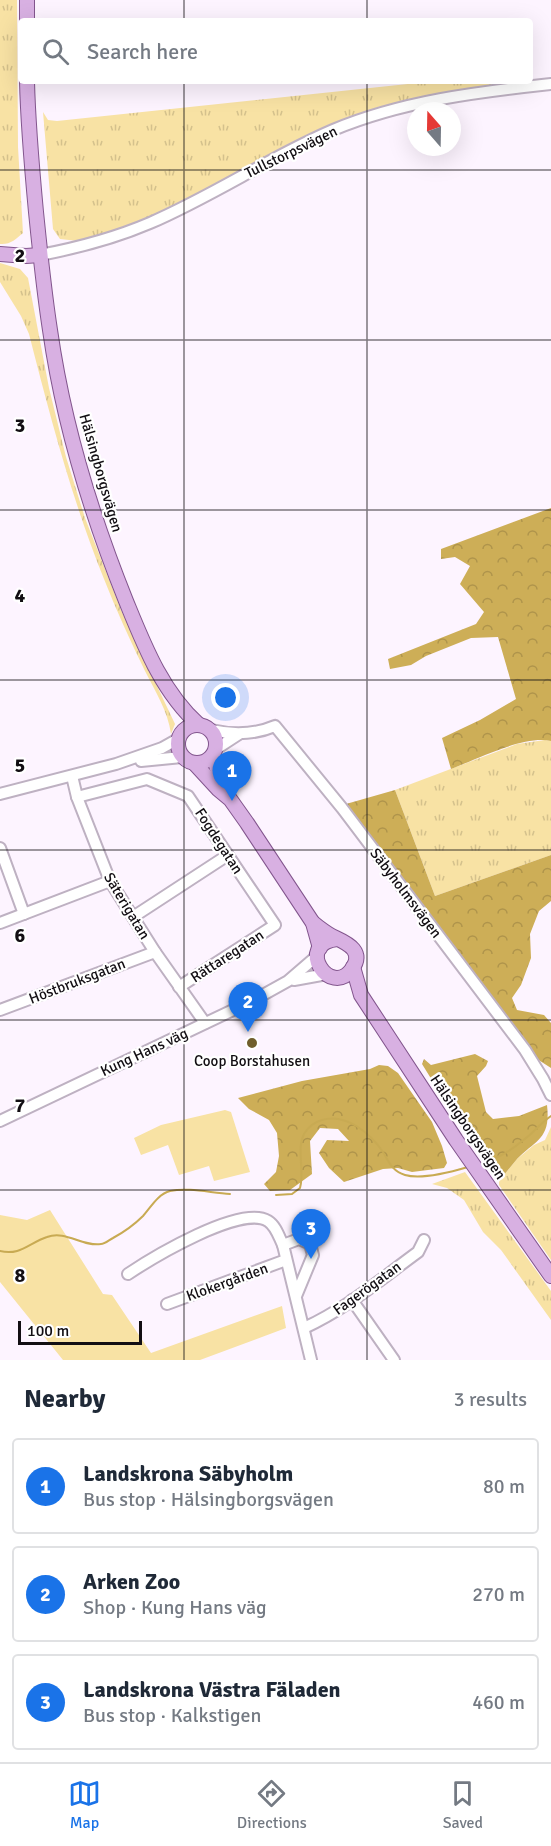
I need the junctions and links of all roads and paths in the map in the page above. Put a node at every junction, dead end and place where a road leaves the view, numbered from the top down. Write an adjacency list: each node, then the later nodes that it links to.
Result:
1 (27, 0): 2 (main road)
2 (27, 18)
3 (27, 84): 6 (main road, Hälsingborgsvägen)
4 (551, 84): 6 (street, Tullstorpsvägen)
5 (0, 254): 6 (main road)
6 (40, 255): 7 (main road, Hälsingborgsvägen)
7 (167, 689): 8 (main road, Hälsingborgsvägen); 10 (main road, Hälsingborgsvägen)
8 (205, 727): 9 (street, Säbyholmsvägen); 10 (main road); 11 (main road)
9 (239, 734): 11 (street, Säbyholmsvägen); 37 (street, Säbyholmsvägen)
10 (180, 736): 12 (main road); 13 (street)
11 (215, 752): 14 (main road); 18 (main road)
12 (182, 757): 13 (street); 14 (main road)
13 (117, 764): 15 (street)
14 (195, 764): 18 (main road)
15 (72, 776): 16 (street); 17 (street, Säterigatan)
16 (0, 794)
17 (77, 797): 20 (street, Fogdegatan); 21 (street, Säterigatan)
18 (230, 799): 25 (main road)
19 (0, 848): 22 (street)
20 (228, 855): 23 (street); 26 (street, Fogdegatan)
21 (110, 881): 22 (street); 23 (street, Säterigatan)
22 (24, 914): 24 (street)
23 (132, 917): 28 (street, Säterigatan)
24 (0, 923)
25 (313, 923): 27 (main road); 29 (main road)
26 (275, 925): 33 (street, Rättaregatan)
27 (336, 939): 29 (main road); 30 (main road)
28 (155, 952): 33 (street, Säterigatan); 35 (street, Höstbruksgatan)
29 (318, 952): 31 (main road); 32 (street, Kung Hans väg)
30 (353, 967): 31 (main road); 34 (main road, Hälsingborgsvägen)
31 (332, 976): 32 (street, Kung Hans väg); 34 (main road, Hälsingborgsvägen)
32 (288, 981): 36 (street, Kung Hans väg)
33 (179, 987): 36 (street, Säterigatan)
34 (361, 995): 44 (main road, Hälsingborgsvägen)
35 (0, 1010)
36 (205, 1023): 39 (street, Kung Hans väg)
37 (547, 1077): 38 (street, Säbyholmsvägen)
38 (551, 1095)
39 (0, 1121)
40 (424, 1240): 46 (street, Fagerögatan)
41 (283, 1245): 42 (street); 43 (street); 45 (street)
42 (286, 1260): 45 (street); 47 (street, Klokergården)
43 (128, 1274)
44 (551, 1276)
45 (296, 1296): 48 (street)
46 (352, 1300): 48 (street, Fagerögatan); 50 (street)
47 (167, 1304)
48 (304, 1328): 49 (street)
49 (311, 1360)
50 (394, 1360)

